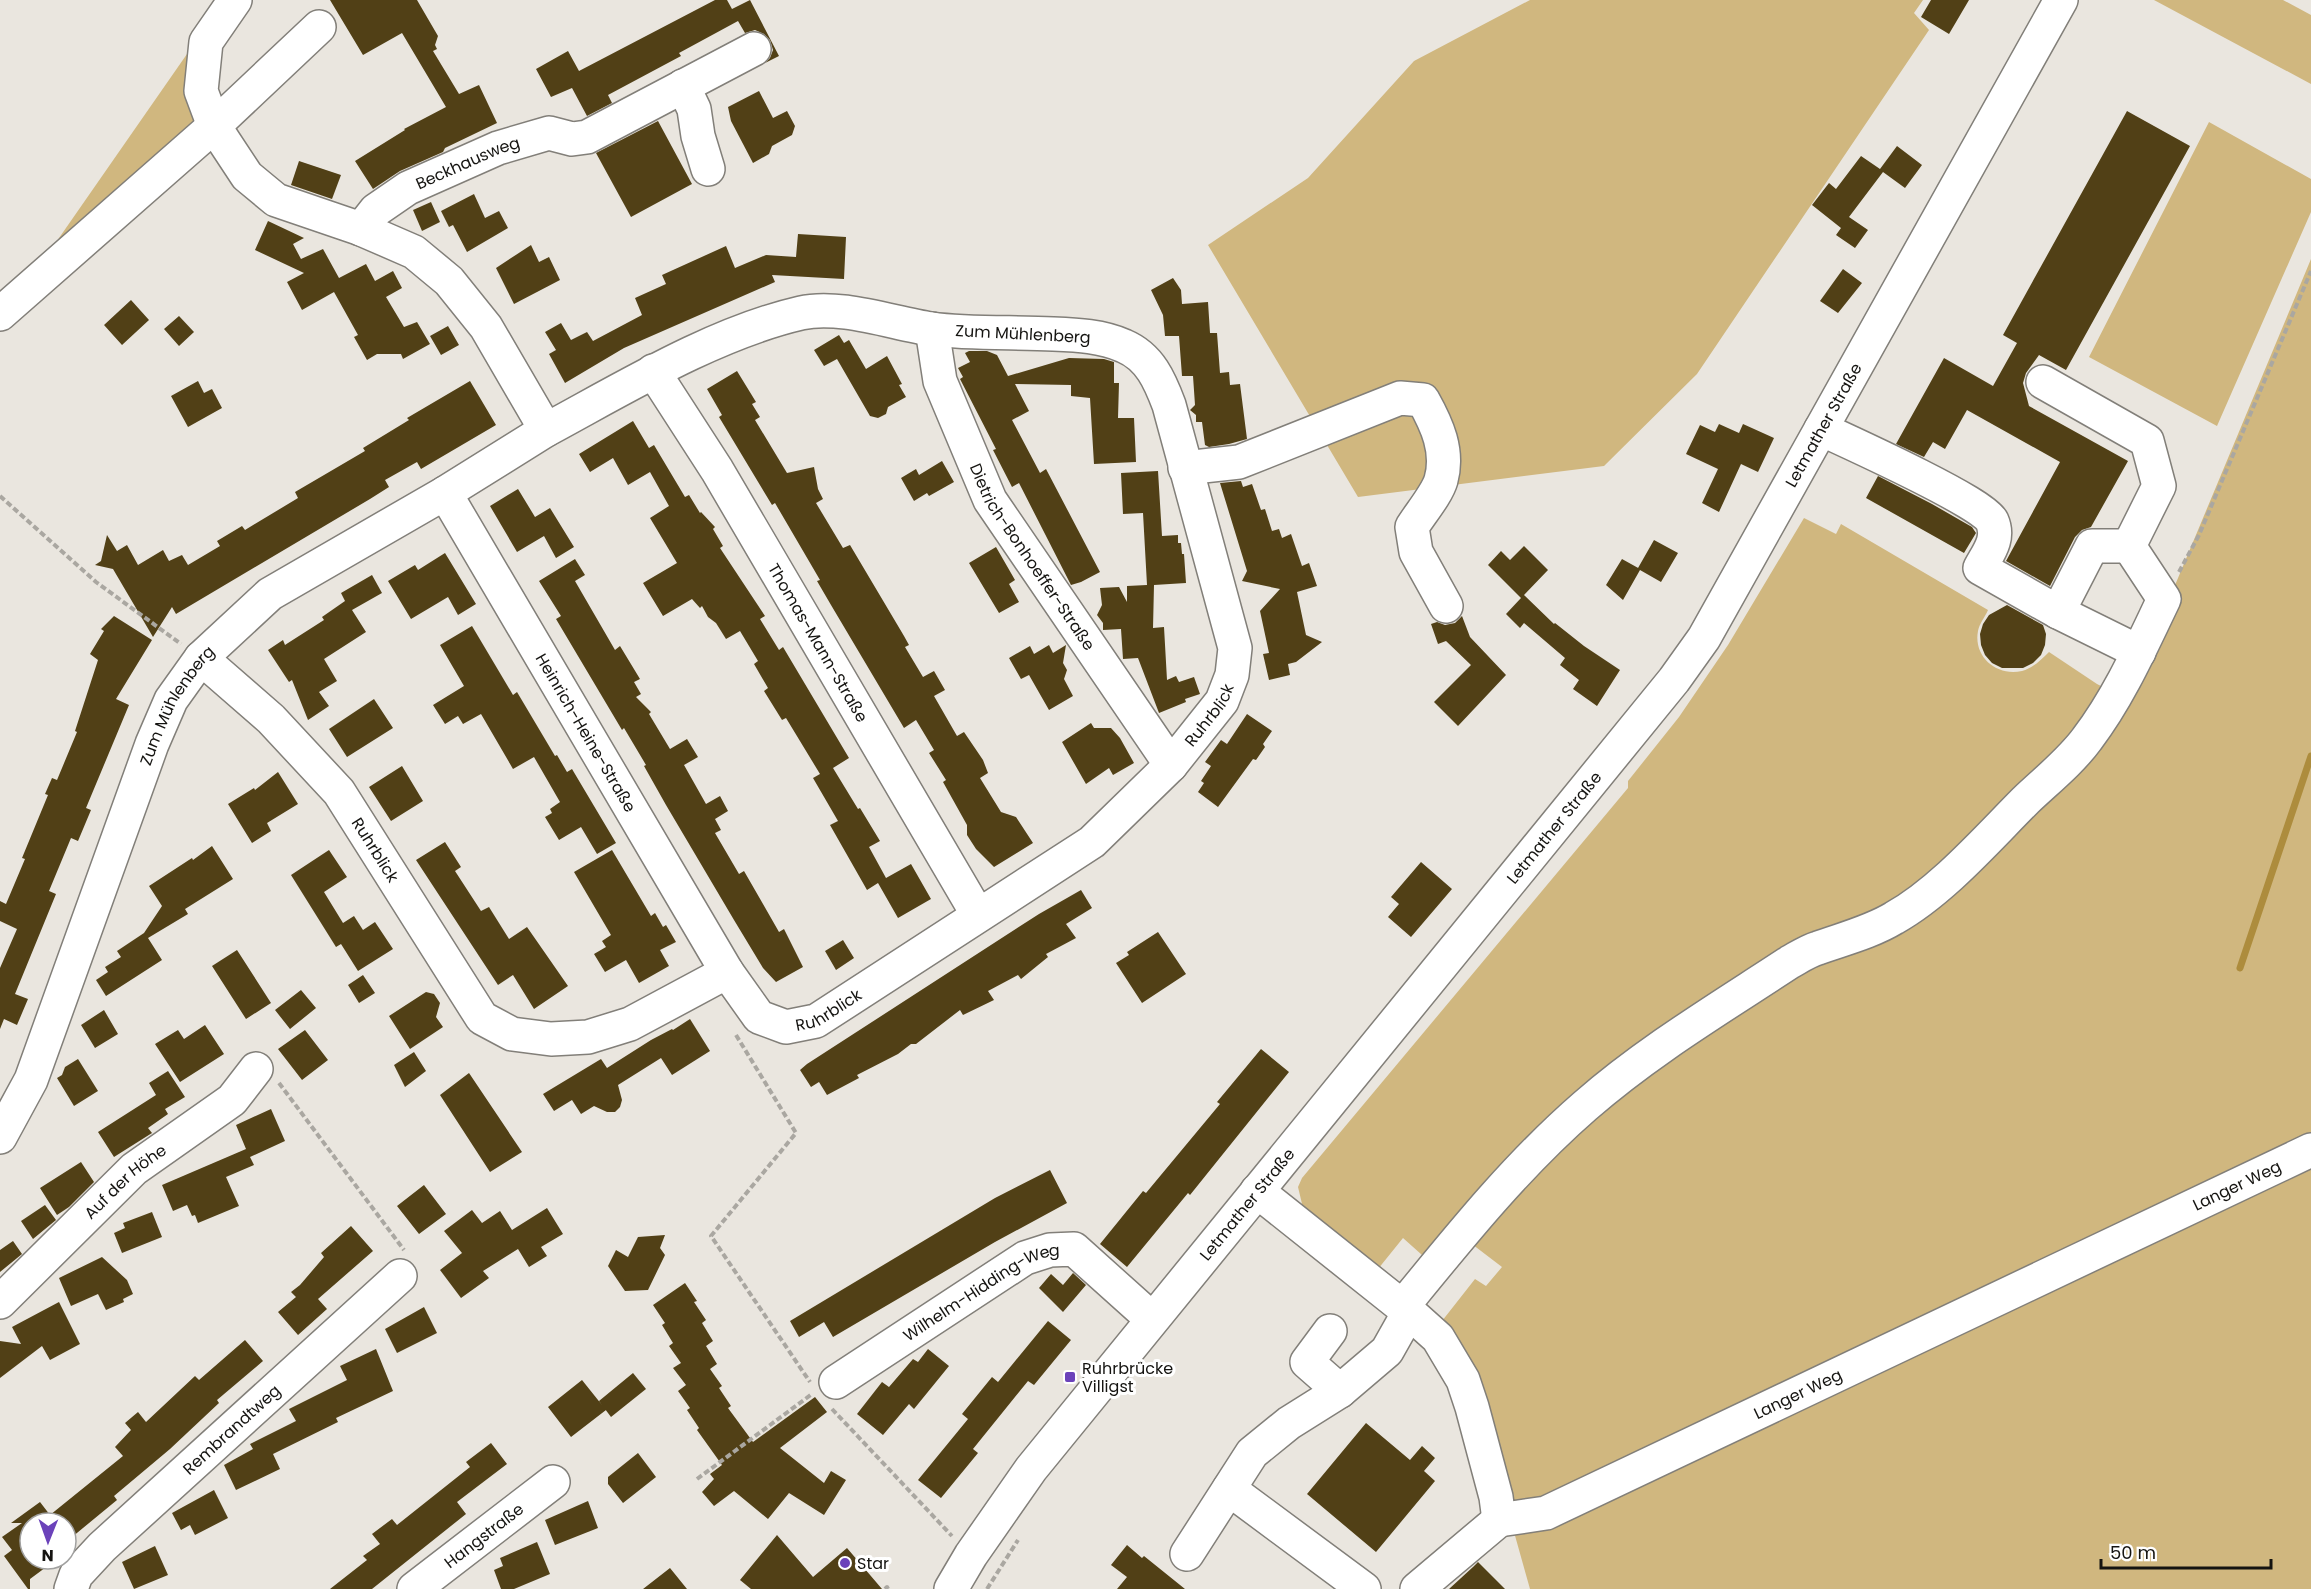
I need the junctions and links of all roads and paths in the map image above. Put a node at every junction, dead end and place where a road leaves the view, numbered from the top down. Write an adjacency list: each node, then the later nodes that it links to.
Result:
1 (235, 0): 6 (street)
2 (2061, 0): 14 (street, Letmather Straße)
3 (319, 27): 6 (street)
4 (754, 49): 5 (street, Beckhausweg)
5 (682, 86): 7 (street); 8 (street, Beckhausweg)
6 (214, 126): 8 (street); 10 (street)
7 (708, 169)
8 (361, 229): 15 (street)
9 (2311, 271): 20 (path)
10 (0, 314)
11 (932, 329): 12 (street, Zum Mühlenberg); 16 (street, Zum Mühlenberg); 25 (street, Dietrich-Bonhoeffer-Straße)
12 (654, 371): 15 (street, Zum Mühlenberg); 26 (street, Thomas-Mann-Straße)
13 (2043, 382): 19 (street)
14 (1821, 429): 22 (street); 32 (street, Letmather Straße)
15 (546, 430): 17 (street, Zum Mühlenberg)
16 (1185, 468): 21 (street); 25 (street, Ruhrblick)
17 (445, 493): 24 (street, Zum Mühlenberg); 27 (street, Heinrich-Heine-Straße)
18 (0, 496): 24 (path)
19 (2129, 546): 20 (street); 22 (street)
20 (2164, 600): 23 (street)
21 (1446, 606)
22 (2058, 612): 23 (street)
23 (2139, 652): 35 (street)
24 (201, 658): 27 (street, Ruhrblick); 30 (street, Zum Mühlenberg)
25 (1171, 765): 26 (street, Ruhrblick)
26 (978, 915): 27 (street, Ruhrblick)
27 (727, 972)
28 (735, 1034): 39 (path)
29 (256, 1069): 33 (path); 34 (street, Auf der Höhe)
30 (0, 1137)
31 (2311, 1150): 43 (street, Langer Weg)
32 (1257, 1191): 35 (street); 36 (street, Letmather Straße)
33 (400, 1276): 46 (street, Rembrandtweg)
34 (0, 1302)
35 (1405, 1310): 38 (street); 43 (street)
36 (1152, 1319): 39 (street, Wilhelm-Hidding-Weg); 45 (street, Letmather Straße)
37 (1324, 1339): 38 (street)
38 (1348, 1384): 42 (street)
39 (826, 1387): 40 (path); 45 (path)
40 (697, 1479)
41 (553, 1482): 47 (street, Hangstraße)
42 (1229, 1489): 44 (street); 49 (street)
43 (1499, 1520): 50 (street)
44 (1187, 1554)
45 (970, 1555): 48 (street, Letmather Straße)
46 (71, 1589)
47 (414, 1589)
48 (951, 1589)
49 (1364, 1589)
50 (1417, 1589)

